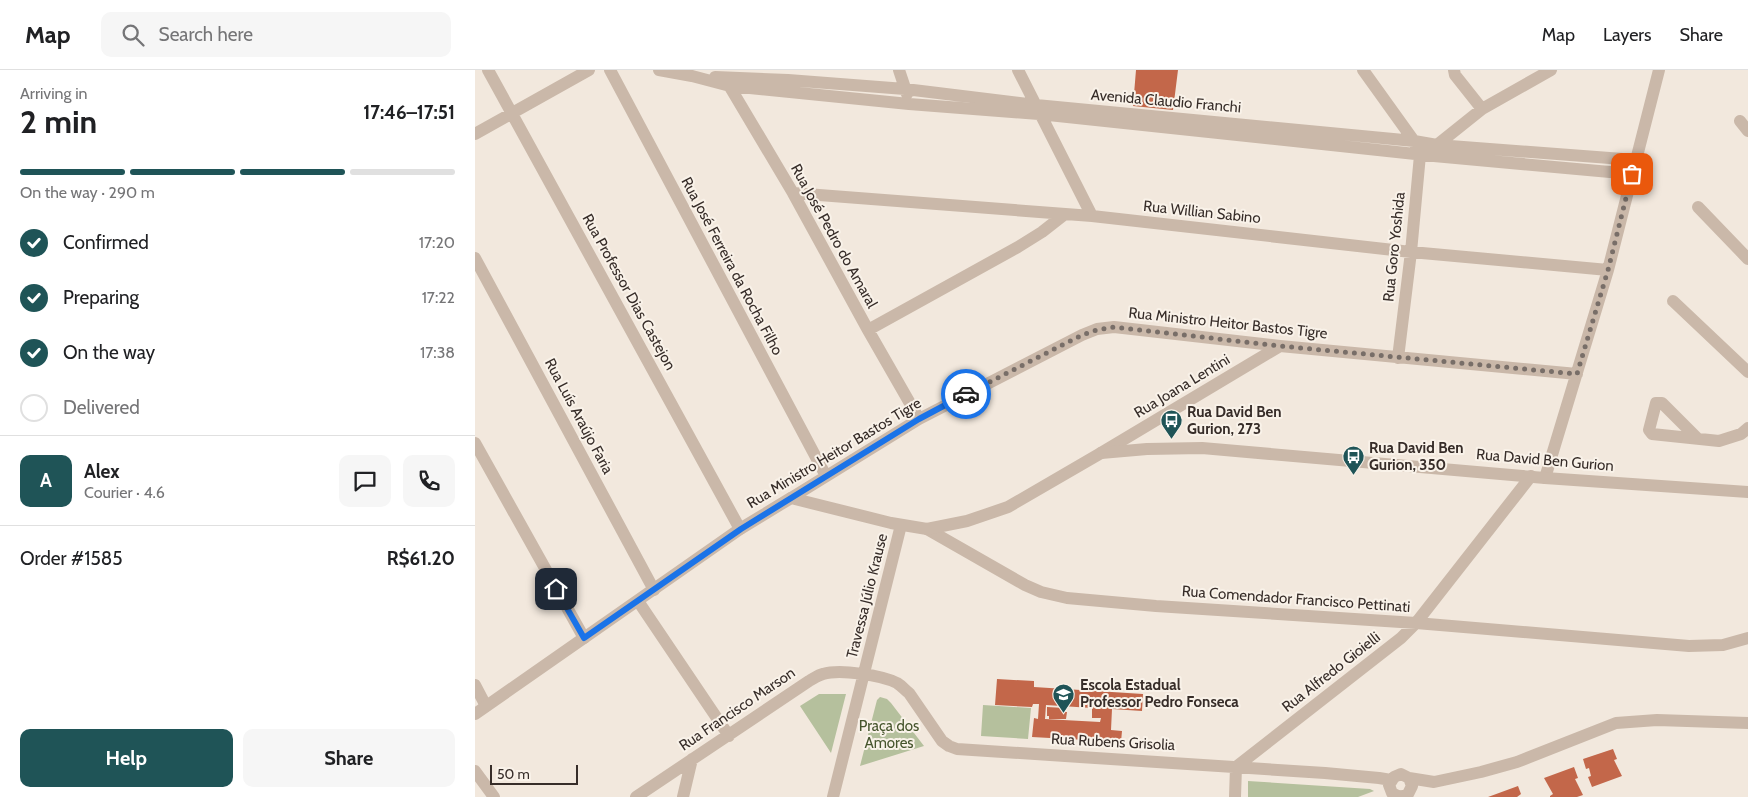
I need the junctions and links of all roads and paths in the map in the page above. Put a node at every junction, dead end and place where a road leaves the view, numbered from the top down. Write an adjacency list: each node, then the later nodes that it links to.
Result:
1 (489, 70): 18 (street, Rua Professor Dias Castejon)
2 (589, 70): 18 (street)
3 (610, 70): 44 (street, Rua José Ferreira da Rocha Filho)
4 (659, 70): 12 (street, Avenida Claudio Franchi)
5 (899, 70): 13 (street)
6 (1018, 70): 17 (street)
7 (1363, 70): 20 (street, Rua Goro Yoshida)
8 (1454, 70): 16 (street)
9 (1551, 70): 16 (street)
10 (1659, 70): 23 (street)
11 (785, 75): 12 (street, Avenida Claudio Franchi); 13 (street, Avenida Claudio Franchi); 14 (street)
12 (725, 78): 14 (street, Avenida Claudio Franchi); 25 (street, Rua José Pedro do Amaral)
13 (905, 89): 15 (street); 17 (street, Avenida Claudio Franchi)
14 (796, 92): 15 (street, Avenida Claudio Franchi)
15 (909, 104): 17 (street, Avenida Claudio Franchi)
16 (1482, 109): 21 (street)
17 (1038, 110): 20 (street, Avenida Claudio Franchi); 22 (street, Avenida Claudio Franchi); 28 (street)
18 (513, 114): 19 (street); 50 (street, Rua Professor Dias Castejon)
19 (475, 134)
20 (1414, 141): 21 (street, Avenida Claudio Franchi); 22 (street, Rua Goro Yoshida)
21 (1436, 151): 22 (street, Avenida Claudio Franchi); 23 (street, Avenida Claudio Franchi); 24 (street, Avenida Claudio Franchi)
22 (1420, 155): 29 (street, Rua Goro Yoshida)
23 (1636, 160): 24 (street)
24 (1632, 174): 32 (street)
25 (793, 193): 27 (street, Rua Willian Sabino); 34 (street, Rua José Pedro do Amaral)
26 (1699, 207): 31 (street)
27 (1065, 214): 28 (street, Rua Willian Sabino); 34 (street)
28 (1092, 216): 29 (street, Rua Willian Sabino)
29 (1411, 252): 32 (street, Rua Willian Sabino); 36 (street, Rua Goro Yoshida)
30 (475, 258): 52 (street, Rua Luís Araújo Faria)
31 (1748, 259)
32 (1608, 270): 38 (street)
33 (1673, 301): 37 (street)
34 (868, 330): 39 (street, Rua José Pedro do Amaral)
35 (1280, 346): 36 (street, Rua Ministro Heitor Bastos Tigre); 39 (street, Rua Ministro Heitor Bastos Tigre); 43 (street, Rua Joana Lentini)
36 (1398, 358): 38 (street, Rua Ministro Heitor Bastos Tigre)
37 (1748, 372)
38 (1577, 374): 46 (street)
39 (919, 419): 44 (street, Rua Ministro Heitor Bastos Tigre)
40 (1748, 428): 41 (street)
41 (1698, 439)
42 (475, 443): 55 (street)
43 (1101, 453): 45 (street, Rua David Ben Gurion); 51 (street, Rua David Ben Gurion)
44 (826, 476): 48 (street, Rua Ministro Heitor Bastos Tigre)
45 (1531, 476): 46 (street, Rua David Ben Gurion); 54 (street, Rua Alfredo Gioielli)
46 (1545, 478): 47 (street, Rua David Ben Gurion)
47 (1748, 492)
48 (791, 498): 49 (street, Rua David Ben Gurion); 50 (street, Rua Ministro Heitor Bastos Tigre)
49 (901, 525): 51 (street, Rua David Ben Gurion); 57 (street, Travessa Júlio Krause)
50 (741, 529): 52 (street, Rua Ministro Heitor Bastos Tigre)
51 (927, 529): 54 (street, Rua Comendador Francisco Pettinati)
52 (654, 590): 53 (street, Rua Ministro Heitor Bastos Tigre)
53 (638, 601): 55 (street, Rua Ministro Heitor Bastos Tigre); 62 (street)
54 (1417, 623): 56 (street, Rua Comendador Francisco Pettinati); 64 (street, Rua Alfredo Gioielli)
55 (584, 638): 59 (street, Rua Ministro Heitor Bastos Tigre)
56 (1748, 638)
57 (864, 675): 62 (street, Rua Francisco Marson); 64 (street, Rua Rubens Grisolia); 72 (street, Travessa Júlio Krause)
58 (475, 685): 59 (street)
59 (486, 706): 60 (street, Rua Ministro Heitor Bastos Tigre)
60 (475, 714)
61 (1748, 723): 67 (street)
62 (729, 736): 63 (street, Rua Francisco Marson)
63 (692, 759): 70 (street, Rua Francisco Marson); 71 (street)
64 (1235, 767): 68 (street, Rua Rubens Grisolia); 73 (street)
65 (475, 771): 69 (street)
66 (1409, 778): 67 (street); 68 (street); 68 (street, Rua Rubens Grisolia)
67 (1434, 782): 68 (street)
68 (1397, 793)
69 (495, 797)
70 (637, 797)
71 (683, 797)
72 (833, 797)
73 (1235, 797)

